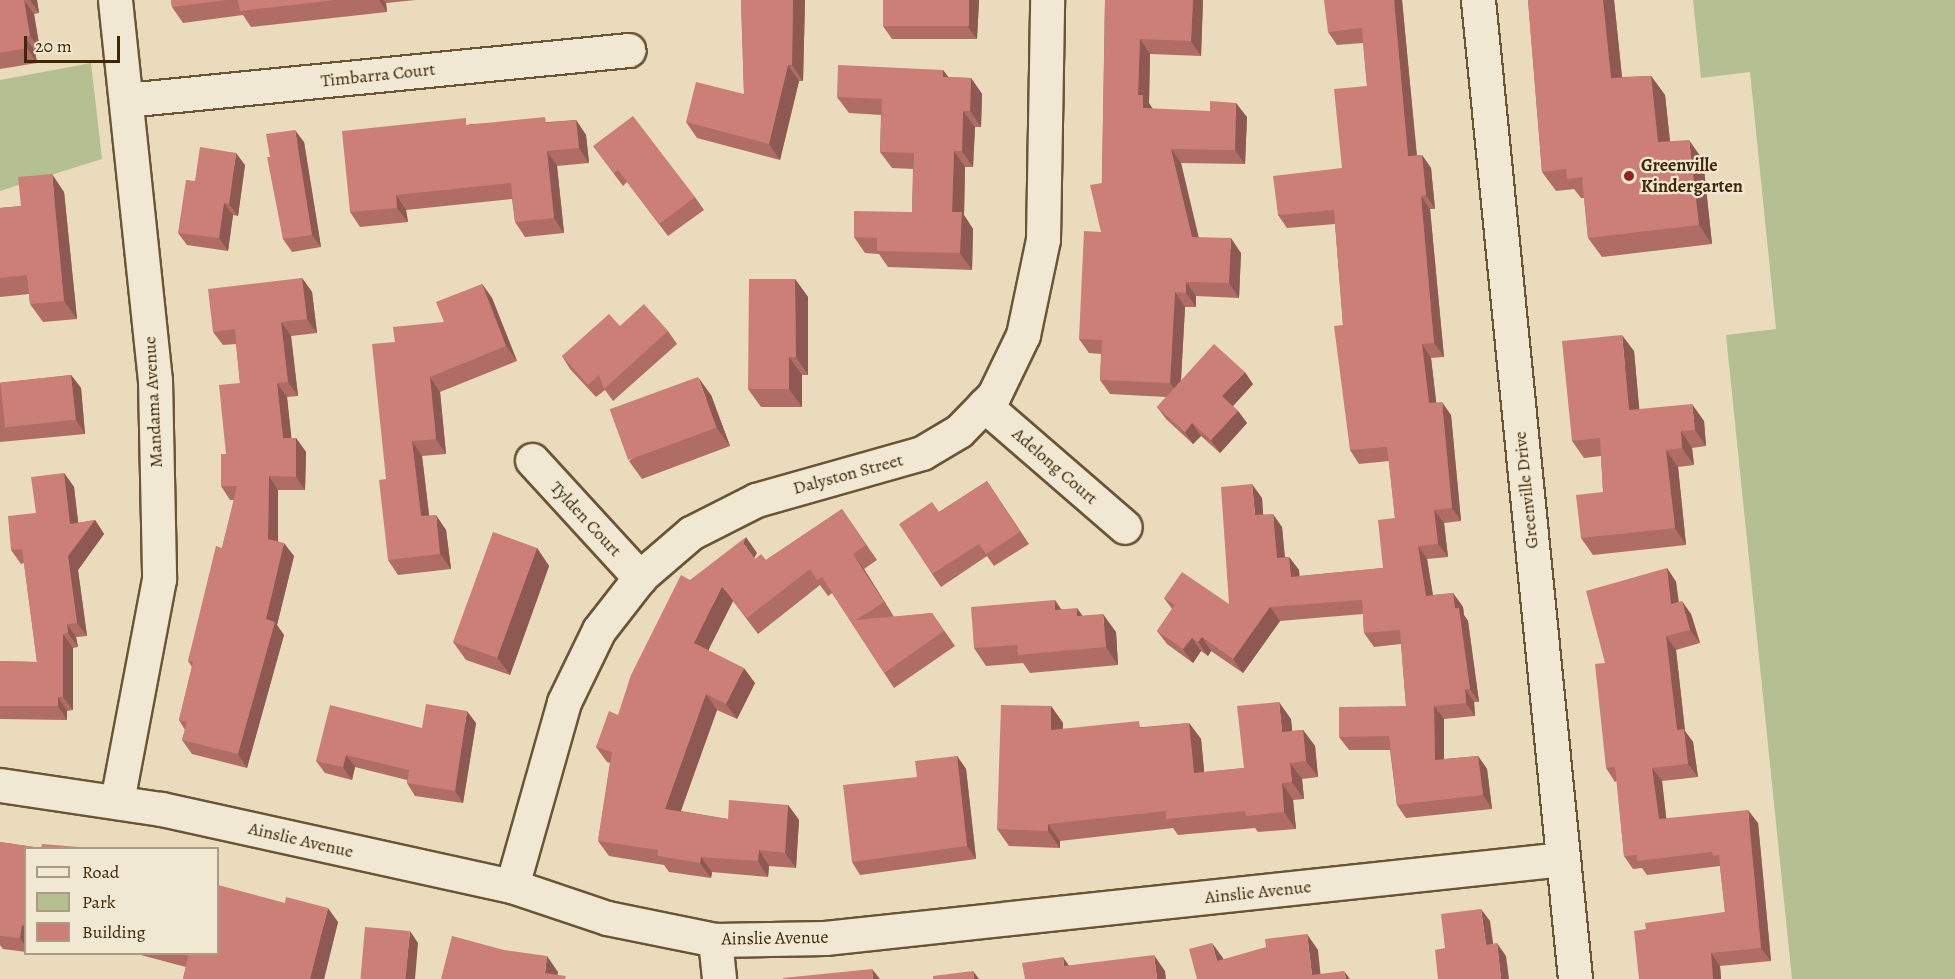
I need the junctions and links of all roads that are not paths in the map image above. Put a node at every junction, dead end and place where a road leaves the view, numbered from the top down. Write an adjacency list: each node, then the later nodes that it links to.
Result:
1 (115, 0): 5 (street, Mandama Avenue)
2 (1047, 0): 6 (street, Dalyston Street)
3 (1478, 0): 12 (street, Greenville Drive)
4 (629, 50): 5 (street, Timbarra Court)
5 (126, 100): 11 (street, Mandama Avenue)
6 (984, 405): 8 (street, Adelong Court); 9 (street, Dalyston Street)
7 (532, 460): 9 (street, Tylden Court)
8 (1125, 526)
9 (640, 578): 13 (street, Dalyston Street)
10 (0, 785): 11 (street, Ainslie Avenue)
11 (117, 801): 13 (street, Ainslie Avenue)
12 (1563, 859): 14 (street, Ainslie Avenue); 16 (street, Greenville Drive)
13 (512, 886): 14 (street, Ainslie Avenue)
14 (715, 940): 15 (street)
15 (719, 979)
16 (1575, 979)

